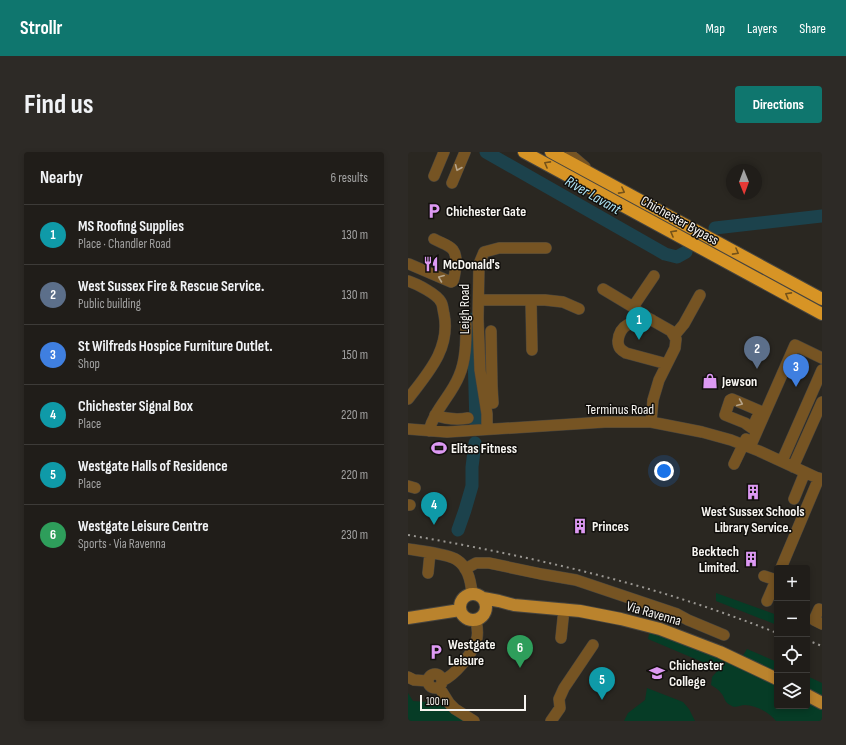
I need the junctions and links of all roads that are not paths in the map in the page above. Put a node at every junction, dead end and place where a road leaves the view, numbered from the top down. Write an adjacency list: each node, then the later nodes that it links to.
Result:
1 (444, 152): 6 (street)
2 (465, 152): 8 (street, one-way to 8)
3 (524, 152): 21 (highway, Chichester Bypass, one-way to 3)
4 (551, 152): 7 (highway, Chichester Bypass)
5 (571, 152): 7 (street)
6 (434, 176)
7 (599, 179): 16 (highway, Chichester Bypass, one-way to 16)
8 (452, 183)
9 (434, 239): 11 (street, one-way to 11)
10 (546, 248): 17 (street, Leigh Road)
11 (409, 264)
12 (654, 276): 19 (street)
13 (408, 281): 31 (street)
14 (603, 289): 19 (street)
15 (700, 295): 25 (street)
16 (822, 299)
17 (479, 300): 18 (street); 30 (street, Leigh Road)
18 (531, 300): 20 (street); 26 (street)
19 (633, 307): 22 (street)
20 (580, 309)
21 (822, 314)
22 (652, 320): 25 (street); 28 (street)
23 (466, 324): 34 (street)
24 (491, 331): 30 (street)
25 (674, 336): 28 (street)
26 (532, 350)
27 (822, 358): 41 (street)
28 (667, 364): 36 (street)
29 (822, 370): 42 (street)
30 (487, 387): 33 (street); 38 (street, Leigh Road)
31 (409, 395)
32 (822, 402): 44 (street)
33 (493, 403)
34 (435, 415): 35 (street); 40 (street)
35 (468, 418)
36 (651, 422): 38 (street, Terminus Road); 41 (street, Terminus Road)
37 (752, 428): 37 (street, one-way to 37); 41 (street)
38 (487, 429): 40 (street, Terminus Road)
39 (408, 430): 40 (street, Terminus Road)
40 (429, 431)
41 (747, 446): 42 (street, Terminus Road); 43 (street)
42 (782, 462): 44 (street, Terminus Road)
43 (734, 464)
44 (793, 467): 45 (street, Terminus Road)
45 (805, 472): 46 (street, Terminus Road); 47 (street)
46 (820, 479): 50 (street)
47 (794, 498)
48 (408, 549): 49 (street)
49 (430, 553): 51 (street); 52 (street)
50 (782, 565)
51 (465, 569): 56 (street); 66 (street)
52 (428, 573)
53 (764, 576): 54 (street)
54 (774, 578)
55 (774, 586): 57 (street)
56 (477, 596): 58 (main road, Via Ravenna); 61 (main road); 62 (main road)
57 (768, 601)
58 (514, 606): 60 (main road, Via Ravenna); 62 (main road, Via Ravenna)
59 (821, 606): 65 (street)
60 (564, 609): 67 (street); 70 (main road, Via Ravenna)
61 (460, 610): 63 (main road); 64 (main road)
62 (486, 612): 64 (main road)
63 (408, 618)
64 (476, 620): 71 (street)
65 (814, 620)
66 (724, 635)
67 (562, 638)
68 (593, 645): 75 (street)
69 (408, 677): 71 (street)
70 (774, 678)
71 (441, 684): 74 (street)
72 (810, 697): 73 (main road)
73 (822, 703)
74 (474, 721)
75 (551, 721)

